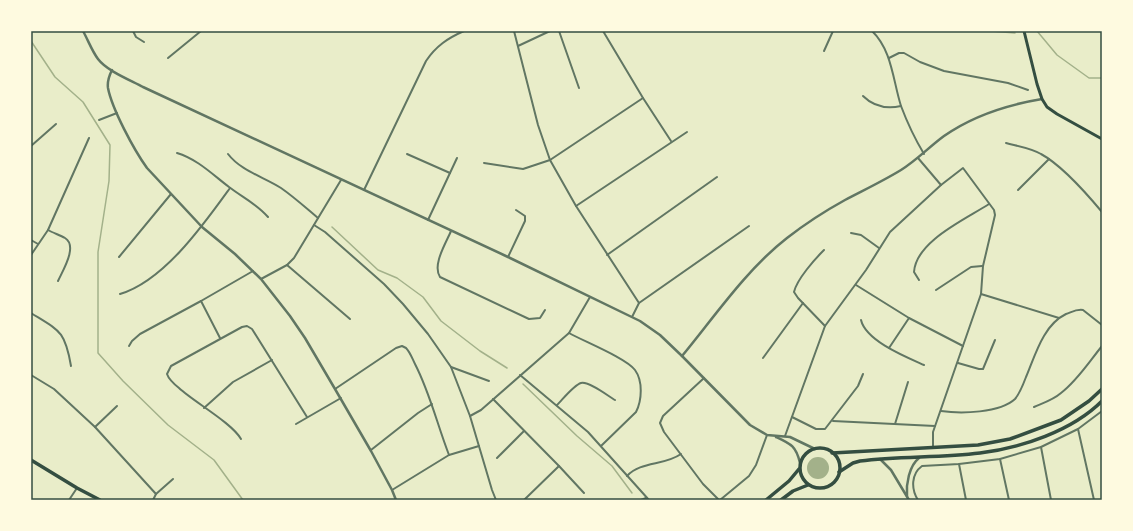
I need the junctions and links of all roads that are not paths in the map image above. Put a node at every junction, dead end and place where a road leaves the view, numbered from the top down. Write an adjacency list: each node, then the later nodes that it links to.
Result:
1 (83, 31): 17 (street)
2 (133, 31): 12 (street)
3 (202, 31): 15 (street)
4 (464, 31): 48 (street)
5 (514, 31): 13 (street)
6 (550, 31): 13 (street)
7 (559, 31): 18 (street)
8 (603, 31): 21 (street)
9 (833, 31): 14 (street)
10 (872, 31): 16 (street)
11 (1024, 31): 22 (main road)
12 (144, 42)
13 (518, 46): 40 (street)
14 (824, 51)
15 (168, 58)
16 (889, 58): 19 (street); 23 (street)
17 (112, 70): 24 (street); 44 (street)
18 (579, 88)
19 (1028, 90)
20 (863, 96): 23 (street)
21 (643, 98): 30 (street); 40 (street)
22 (1042, 99): 29 (main road); 36 (street)
23 (901, 106): 36 (street)
24 (117, 113): 25 (street); 49 (street)
25 (99, 120)
26 (56, 124): 32 (street)
27 (687, 132): 30 (street)
28 (89, 138): 60 (street)
29 (1102, 139)
30 (671, 141): 51 (street)
31 (1006, 144): 39 (street)
32 (31, 146)
33 (177, 152): 46 (street)
34 (228, 154): 55 (street)
35 (407, 154): 42 (street)
36 (924, 154): 38 (street)
37 (456, 158): 42 (street)
38 (918, 158): 45 (street); 101 (street)
39 (1049, 159): 47 (street); 53 (street)
40 (550, 160): 41 (street); 51 (street)
41 (484, 163)
42 (450, 173): 56 (street)
43 (718, 177): 68 (street)
44 (341, 180): 48 (street); 55 (street)
45 (941, 185): 50 (street); 65 (street)
46 (230, 188): 54 (street); 59 (street)
47 (1018, 190)
48 (363, 191): 56 (street)
49 (171, 194): 59 (street); 69 (street)
50 (990, 204): 72 (street); 75 (street)
51 (576, 206): 68 (street)
52 (516, 210): 70 (street)
53 (1102, 212)
54 (268, 217)
55 (318, 218): 57 (street)
56 (428, 220): 61 (street)
57 (314, 225): 71 (street); 107 (street)
58 (749, 226): 83 (street)
59 (202, 227): 73 (street); 79 (street)
60 (48, 230): 64 (street); 76 (street)
61 (451, 231): 70 (street); 85 (street)
62 (851, 233): 65 (street)
63 (31, 240): 64 (street)
64 (38, 244): 67 (street)
65 (879, 248): 77 (street)
66 (824, 250): 84 (street)
67 (31, 255)
68 (608, 255): 83 (street)
69 (119, 257)
70 (508, 257): 81 (street)
71 (287, 265): 74 (street); 90 (street)
72 (983, 266): 78 (street); 80 (street)
73 (253, 271): 74 (street); 82 (street)
74 (261, 279): 115 (street)
75 (919, 280)
76 (58, 281)
77 (856, 285): 88 (street); 92 (street)
78 (936, 290)
79 (120, 294)
80 (981, 294): 89 (street); 98 (street)
81 (590, 297): 87 (street); 94 (street)
82 (201, 301): 95 (street); 97 (street)
83 (639, 303): 87 (street)
84 (802, 303): 92 (street); 102 (street)
85 (545, 310)
86 (31, 313): 106 (street)
87 (632, 317): 101 (street)
88 (909, 318): 98 (street); 100 (street)
89 (1059, 318): 93 (street); 125 (street)
90 (350, 319)
91 (861, 320): 100 (street)
92 (825, 326): 129 (street)
93 (1102, 326)
94 (569, 333): 110 (street); 142 (street)
95 (220, 338): 103 (street); 123 (street)
96 (995, 340): 104 (street)
97 (129, 346)
98 (963, 346): 104 (street)
99 (1102, 346): 124 (street)
100 (889, 348): 105 (street)
101 (682, 356): 111 (street)
102 (763, 358)
103 (272, 360): 123 (street); 128 (street)
104 (958, 362): 125 (street)
105 (924, 365)
106 (71, 366)
107 (451, 367): 112 (street); 127 (street)
108 (863, 374): 130 (street)
109 (31, 375): 134 (street)
110 (520, 375): 117 (street); 121 (street)
111 (704, 378): 137 (street); 148 (street)
112 (489, 381)
113 (908, 382): 132 (street)
114 (1102, 388): 144 (main road)
115 (335, 389): 116 (street); 120 (street)
116 (341, 398): 128 (street); 146 (street)
117 (493, 399): 127 (street); 136 (street)
118 (615, 400): 121 (street)
119 (1102, 401): 150 (main road)
120 (432, 404): 146 (street); 149 (street)
121 (557, 405): 142 (street)
122 (117, 406): 134 (street)
123 (204, 408): 140 (street)
124 (1034, 408)
125 (942, 411): 133 (street)
126 (1102, 411): 135 (street)
127 (470, 416): 141 (street)
128 (307, 417): 131 (street)
129 (792, 417): 130 (street); 139 (street)
130 (832, 421): 132 (street)
131 (296, 424)
132 (895, 424): 133 (street)
133 (935, 426): 144 (street)
134 (95, 427): 166 (street)
135 (1078, 429): 143 (street); 183 (street)
136 (524, 431): 151 (street); 157 (street)
137 (767, 435): 138 (street); 176 (street)
138 (773, 436): 139 (street); 155 (street)
139 (785, 436): 145 (street)
140 (241, 439)
141 (479, 446): 149 (street); 173 (street)
142 (602, 446): 160 (street)
143 (1041, 447): 153 (street); 182 (street)
144 (933, 448): 147 (main road)
145 (815, 449): 147 (main road); 155 (main road)
146 (371, 450): 164 (street)
147 (832, 453): 159 (main road)
148 (681, 454): 160 (street); 176 (street)
149 (449, 455): 164 (street)
150 (923, 456): 152 (main road); 168 (street)
151 (497, 458)
152 (880, 459): 159 (main road); 168 (street)
153 (1000, 459): 156 (street); 181 (street)
154 (31, 460): 163 (main road)
155 (800, 463): 158 (main road)
156 (959, 464): 179 (street); 180 (street)
157 (559, 466): 165 (street); 174 (street)
158 (799, 469): 162 (main road); 177 (main road)
159 (839, 472): 162 (main road)
160 (627, 476): 167 (street)
161 (173, 480): 166 (street)
162 (808, 485): 178 (main road)
163 (77, 488): 169 (street); 170 (main road)
164 (392, 490): 172 (street)
165 (584, 493)
166 (156, 494): 171 (street)
167 (647, 499): 175 (street)
168 (908, 499)
169 (69, 500)
170 (100, 500)
171 (153, 500)
172 (396, 500)
173 (496, 500)
174 (524, 500)
175 (641, 500)
176 (720, 500)
177 (766, 500)
178 (781, 500)
179 (918, 500)
180 (966, 500)
181 (1009, 500)
182 (1052, 500)
183 (1094, 500)

